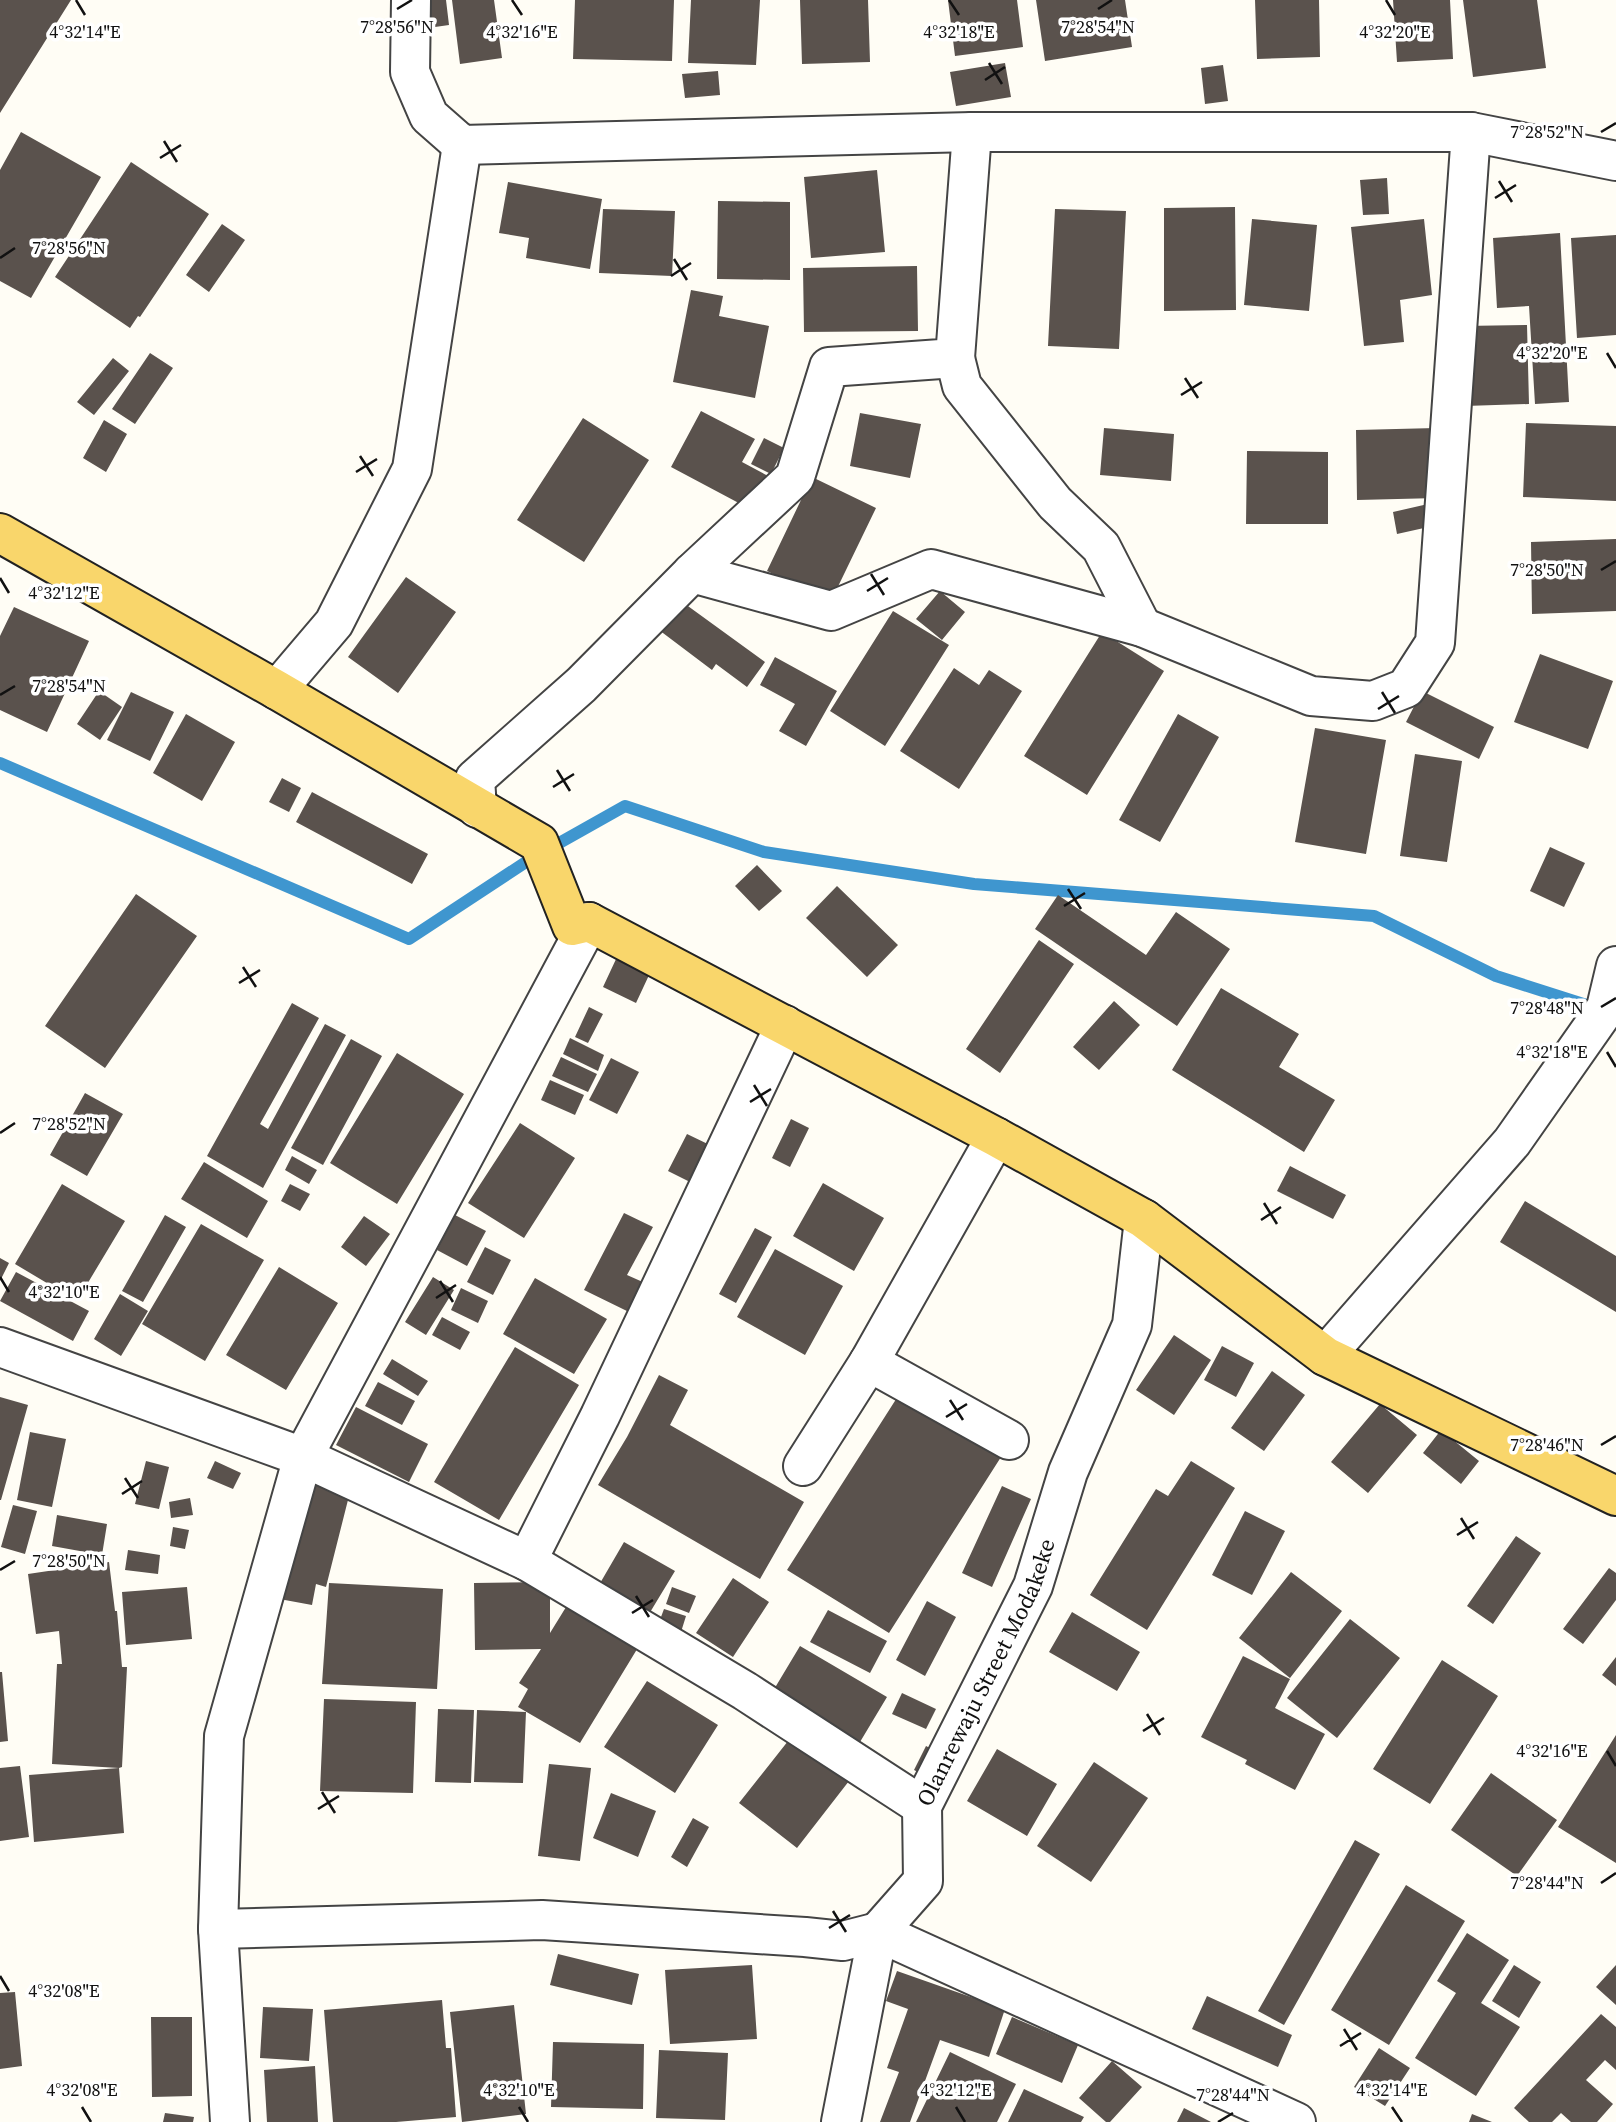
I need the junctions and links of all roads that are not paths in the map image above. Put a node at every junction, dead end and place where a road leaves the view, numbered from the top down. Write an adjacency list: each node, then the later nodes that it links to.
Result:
1 (411, 0): 4 (street)
2 (972, 132): 3 (street); 4 (street); 6 (street)
3 (1471, 132): 5 (street); 9 (street)
4 (462, 145): 10 (street)
5 (1616, 161)
6 (955, 358): 8 (street); 9 (street)
7 (0, 533): 10 (main road)
8 (692, 573): 9 (street); 11 (street)
9 (1142, 627)
10 (277, 690): 11 (main road)
11 (477, 808): 12 (main road)
12 (581, 924): 14 (main road); 21 (street)
13 (1616, 966): 18 (street)
14 (785, 1025): 15 (main road); 24 (street)
15 (996, 1137): 16 (main road); 19 (street)
16 (1144, 1219): 18 (main road); 25 (street, Olanrewaju Street Modakeke)
17 (0, 1347): 21 (street)
18 (1325, 1356): 23 (main road)
19 (869, 1362): 20 (street); 22 (street)
20 (1009, 1440)
21 (303, 1457): 24 (street); 26 (street)
22 (803, 1466)
23 (1616, 1496)
24 (527, 1560): 25 (street)
25 (922, 1805): 27 (street, Olanrewaju Street Modakeke)
26 (218, 1929): 27 (street); 28 (street)
27 (878, 1932): 29 (street); 30 (street)
28 (230, 2122)
29 (841, 2122)
30 (1296, 2122)

